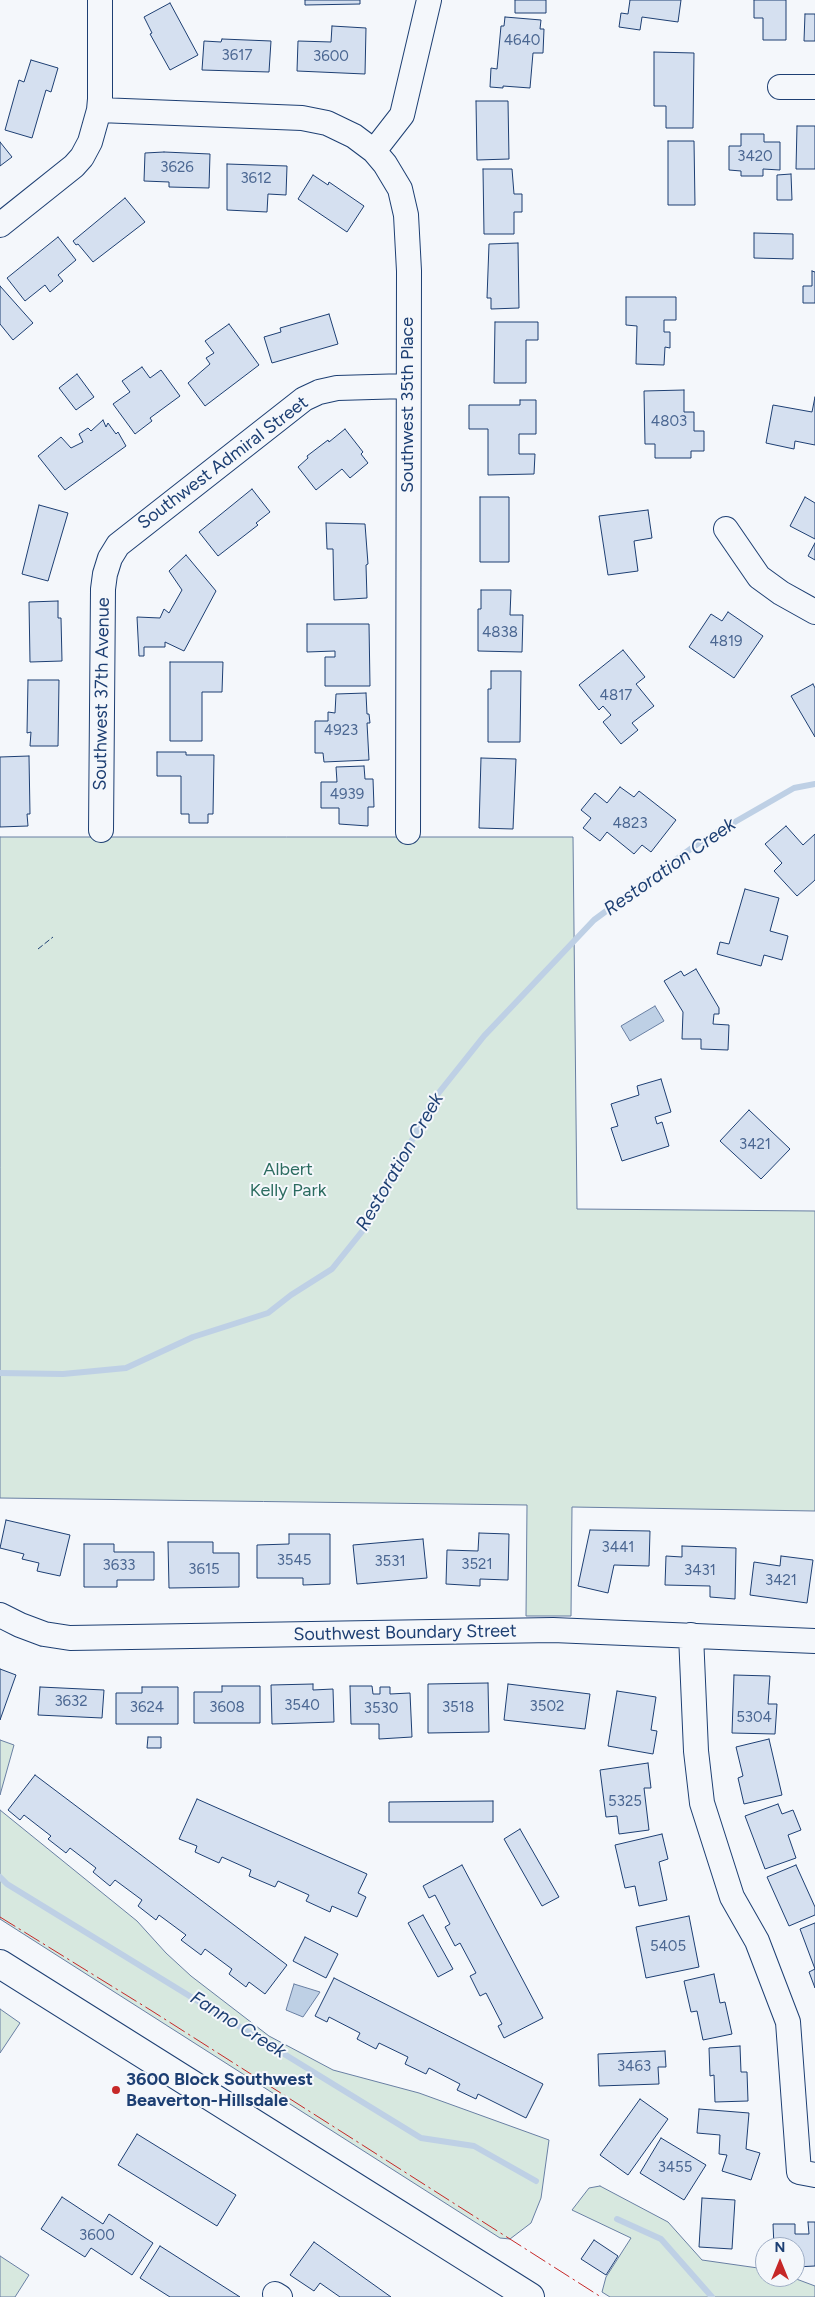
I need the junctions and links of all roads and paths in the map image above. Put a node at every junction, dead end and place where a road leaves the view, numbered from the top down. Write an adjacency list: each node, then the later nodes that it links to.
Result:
1 (100, 0): 5 (street)
2 (429, 0): 6 (street)
3 (780, 87): 4 (street)
4 (815, 87)
5 (99, 110): 6 (street, Southwest 35th Place); 7 (street)
6 (374, 151): 8 (street, Southwest 35th Place)
7 (0, 225)
8 (407, 386): 10 (street, Southwest Admiral Street); 13 (street, Southwest 35th Place)
9 (726, 529): 11 (street)
10 (110, 558): 12 (street, Southwest 37th Avenue)
11 (815, 612)
12 (100, 830)
13 (408, 832)
14 (0, 1614): 15 (street, Southwest Boundary Street)
15 (691, 1635): 16 (street, Southwest Boundary Street); 18 (street)
16 (815, 1641)
17 (0, 1964): 19 (main road)
18 (807, 2174)
19 (530, 2297)

